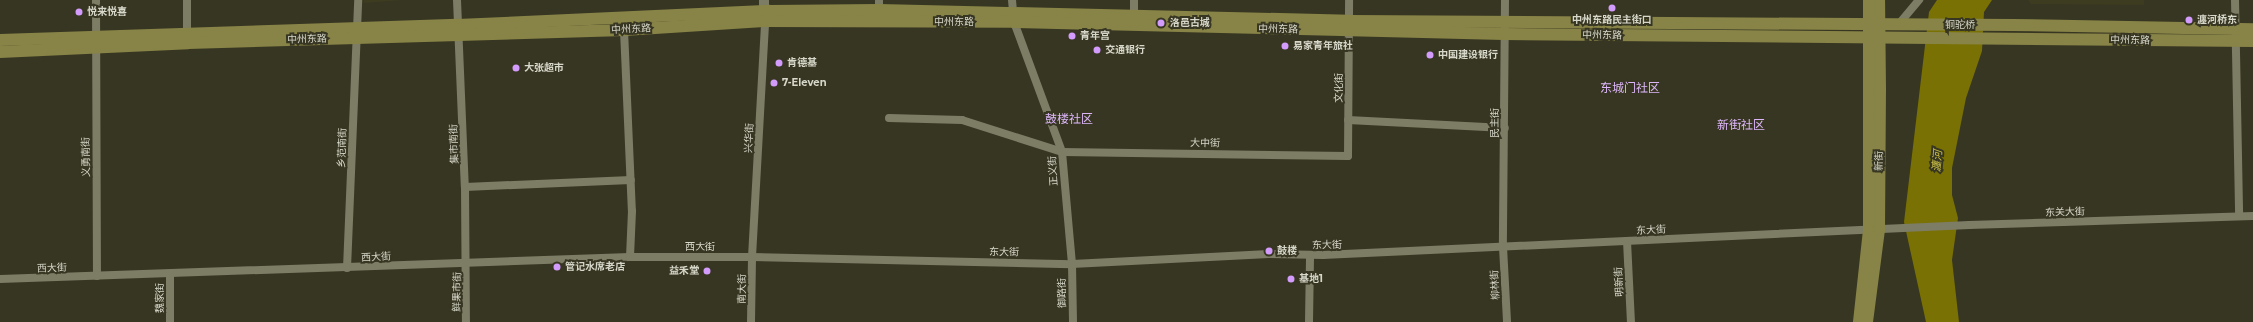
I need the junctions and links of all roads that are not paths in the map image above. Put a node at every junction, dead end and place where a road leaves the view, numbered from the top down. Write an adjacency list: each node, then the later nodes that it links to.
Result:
1 (96, 0): 32 (street, 义勇南街)
2 (187, 0): 26 (street)
3 (358, 0): 25 (street, 乡范南街)
4 (457, 0): 23 (street, 集市南街)
5 (1012, 0): 15 (street)
6 (1134, 0): 16 (street)
7 (1349, 0): 19 (street, 文化街)
8 (1505, 0): 20 (street, 民主街)
9 (1869, 0): 17 (main road, 新街)
10 (1879, 0): 17 (main road, 新街)
11 (1919, 0): 21 (street)
12 (2235, 0): 27 (street)
13 (879, 5): 14 (main road, 中州东路); 15 (main road, 中州东路)
14 (767, 9): 15 (main road, 中州东路); 23 (main road, 中州东路); 24 (main road, 中州东路); 48 (street, 兴华街)
15 (1013, 17): 16 (main road, 中州东路); 37 (street, 正义街)
16 (1134, 20): 19 (main road, 中州东路)
17 (1875, 25): 20 (main road, 中州东路); 21 (main road, 中州东路); 28 (main road, 新街)
18 (2013, 25): 21 (main road, 铜驼桥); 27 (main road, 中州东路)
19 (1349, 26): 20 (main road, 中州东路); 35 (street, 文化街)
20 (1504, 28): 28 (main road, 中州东路); 36 (street, 民主街)
21 (1905, 29): 28 (main road, 中州东路); 29 (main road, 铜驼桥)
22 (2253, 29): 27 (main road, 中州东路)
23 (458, 30): 24 (main road, 中州东路); 25 (main road, 中州东路); 40 (street, 集市南街)
24 (624, 30): 39 (street)
25 (356, 32): 26 (main road, 中州东路); 32 (main road, 中州东路); 51 (street, 乡范南街)
26 (187, 33): 32 (main road, 中州东路)
27 (2235, 36): 29 (main road, 中州东路); 31 (main road, 中州东路); 41 (street)
28 (1875, 38): 43 (main road, 新街)
29 (2006, 38)
30 (0, 40): 32 (main road, 中州东路)
31 (2253, 41)
32 (95, 43): 33 (main road, 中州东路); 53 (street, 义勇南街)
33 (0, 52)
34 (889, 118): 37 (street, 大中街)
35 (1348, 120): 36 (street); 38 (street, 文化街)
36 (1505, 128): 45 (street, 民主街)
37 (1066, 152): 38 (street, 大中街); 50 (street, 正义街)
38 (1348, 156)
39 (631, 180): 40 (street); 47 (street)
40 (465, 187): 49 (street, 集市南街)
41 (2239, 216): 42 (street, 东关大街); 43 (street, 东关大街)
42 (2253, 216)
43 (1874, 230): 44 (street, 东大街); 62 (main road); 63 (main road, 新街)
44 (1627, 241): 45 (street, 东大街); 61 (street, 明新街)
45 (1503, 247): 46 (street, 东大街); 60 (street, 柳林街)
46 (1310, 255): 50 (street, 东大街); 59 (street)
47 (630, 257): 48 (street, 西大街); 49 (street, 西大街)
48 (752, 257): 50 (street, 东大街); 57 (street, 南大街)
49 (467, 262): 51 (street, 西大街); 56 (street, 鲜果市街)
50 (1072, 264): 58 (street, 御路街)
51 (347, 268): 52 (street, 西大街)
52 (170, 274): 53 (street, 西大街); 55 (street, 魏家街)
53 (97, 276): 54 (street, 西大街)
54 (0, 279)
55 (170, 322)
56 (466, 322)
57 (751, 322)
58 (1073, 322)
59 (1309, 322)
60 (1507, 322)
61 (1632, 322)
62 (1859, 322)
63 (1867, 322)

